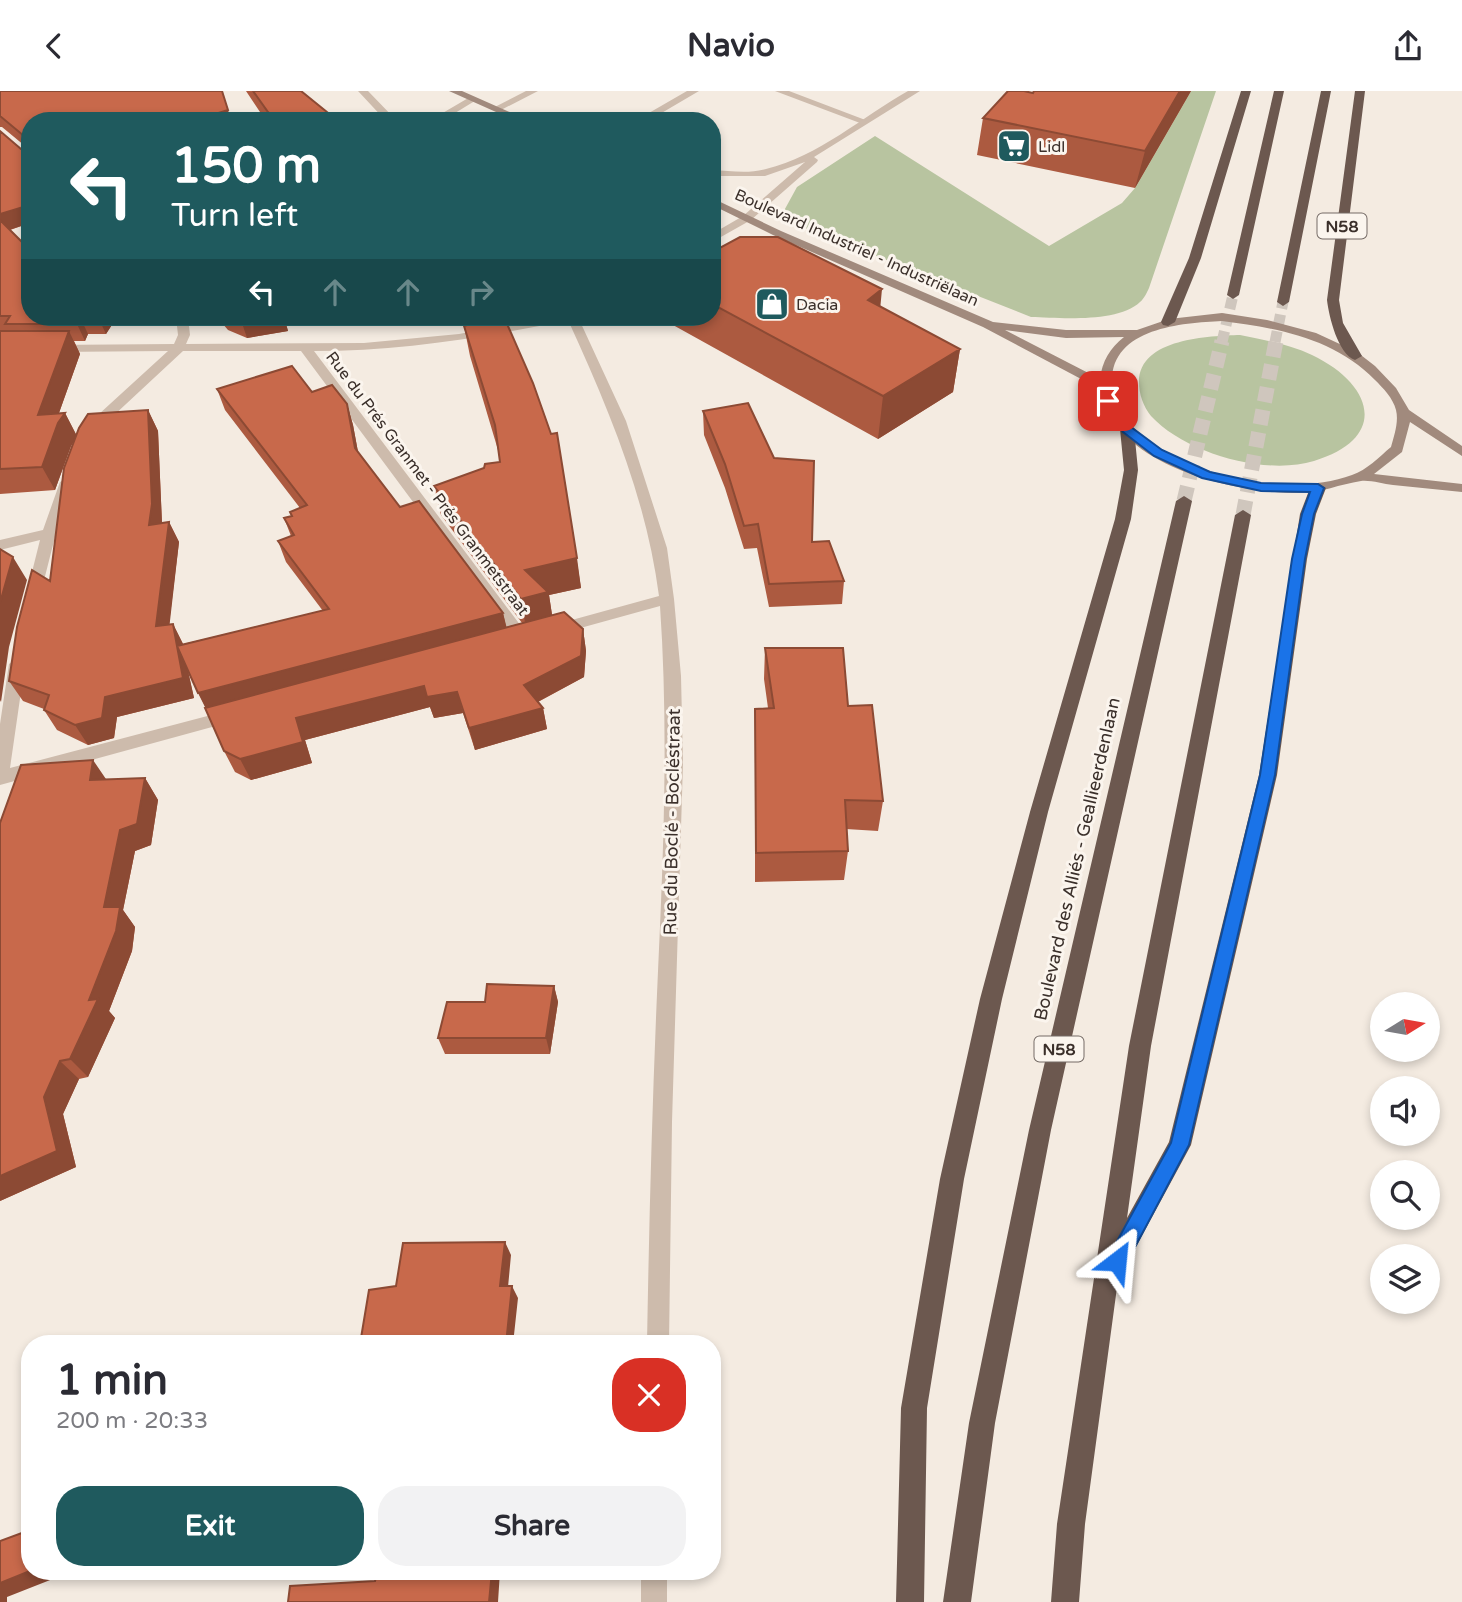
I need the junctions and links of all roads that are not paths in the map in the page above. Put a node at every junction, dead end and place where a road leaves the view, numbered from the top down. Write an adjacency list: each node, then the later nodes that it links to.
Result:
1 (363, 91): 13 (street)
2 (454, 91): 11 (main road)
3 (533, 91): 12 (street)
4 (694, 91): 16 (street)
5 (780, 91): 17 (street)
6 (915, 91): 17 (street)
7 (1245, 91): 25 (highway)
8 (1279, 91): 23 (highway)
9 (1326, 91): 24 (highway, N58)
10 (1360, 91): 34 (highway, N58)
11 (473, 99): 12 (main road); 14 (street)
12 (496, 109): 15 (main road)
13 (383, 112)
14 (451, 112)
15 (503, 112)
16 (656, 112)
17 (863, 121): 18 (street)
18 (836, 139): 19 (street); 21 (street)
19 (721, 173)
20 (721, 205): 21 (main road, Boulevard Industriel - Industriëlaan)
21 (747, 218): 22 (street); 26 (main road, Boulevard Industriel - Industriëlaan)
22 (721, 234)
23 (1233, 295)
24 (1283, 302)
25 (1168, 322): 30 (main road); 34 (main road)
26 (987, 324): 30 (main road, Boulevard Industriel - Industriëlaan); 35 (main road, Boulevard Industriel - Industriëlaan)
27 (183, 326): 32 (street)
28 (518, 326): 33 (street)
29 (576, 326): 48 (street, Rue du Boclé - Bocléstraat)
30 (1136, 333): 35 (main road)
31 (38, 348): 32 (street)
32 (178, 349): 33 (street); 38 (street)
33 (306, 349): 48 (street, Rue du Prés Granmet - Prés Granmetstraat)
34 (1355, 356): 36 (main road)
35 (1103, 386): 37 (main road)
36 (1403, 412): 39 (main road); 41 (main road)
37 (1127, 429): 42 (main road); 57 (highway)
38 (86, 436)
39 (1462, 452)
40 (71, 472): 46 (street)
41 (1362, 477): 42 (main road); 43 (main road)
42 (1318, 488): 53 (highway)
43 (1462, 488)
44 (1184, 501): 58 (highway, Boulevard des Alliés - Geallieerdenlaan / N58)
45 (1243, 515): 53 (highway)
46 (49, 533): 47 (street); 49 (street)
47 (0, 545)
48 (667, 599): 54 (street, Rue du Boclé - Bocléstraat)
49 (29, 609)
50 (20, 647): 52 (street)
51 (255, 709): 52 (street)
52 (0, 777)
53 (1104, 1284): 59 (highway)
54 (658, 1335)
55 (654, 1580): 56 (street)
56 (654, 1602)
57 (910, 1602)
58 (957, 1602)
59 (1065, 1602)

